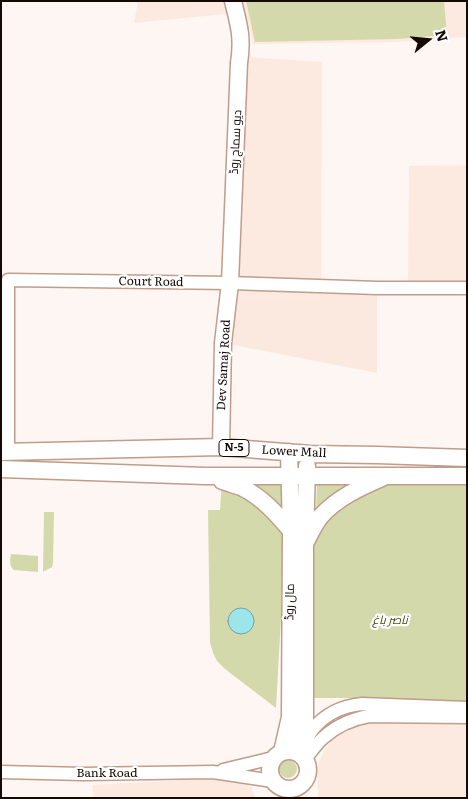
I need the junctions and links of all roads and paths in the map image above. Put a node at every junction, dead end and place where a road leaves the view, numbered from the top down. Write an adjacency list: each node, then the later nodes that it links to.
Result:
1 (233, 1): 2 (main road, دیو سماج روڈ)
2 (230, 283): 3 (street, Court Road); 4 (main road, Dev Samaj Road); 5 (street, Court Road)
3 (467, 288)
4 (221, 448): 5 (main road, Lower Mall / N-5); 6 (main road, Lower Mall / N-5)
5 (5, 452)
6 (289, 452): 7 (main road, Lower Mall / N-5); 12 (main road, مال روڈ)
7 (307, 454): 8 (main road, Lower Mall / N-5); 14 (main road, مال روڈ)
8 (467, 458)
9 (1, 469): 11 (main road, Lower Mall)
10 (390, 475): 13 (main road, Lower Mall); 14 (main road, Lower Mall); 16 (main road)
11 (205, 476): 12 (main road, Lower Mall); 15 (main road)
12 (289, 476): 14 (main road, Lower Mall); 15 (main road, مال روڈ)
13 (467, 476)
14 (306, 477): 16 (main road, مال روڈ)
15 (291, 531): 19 (main road, مال روڈ)
16 (305, 544): 19 (main road, مال روڈ)
17 (467, 708): 19 (street)
18 (467, 717): 19 (street)
19 (291, 755): 21 (street, Bank Road); 22 (main road); 23 (main road)
20 (1, 772): 21 (street, Bank Road)
21 (213, 772): 22 (street, Bank Road)
22 (275, 787): 23 (main road)
23 (302, 791)

